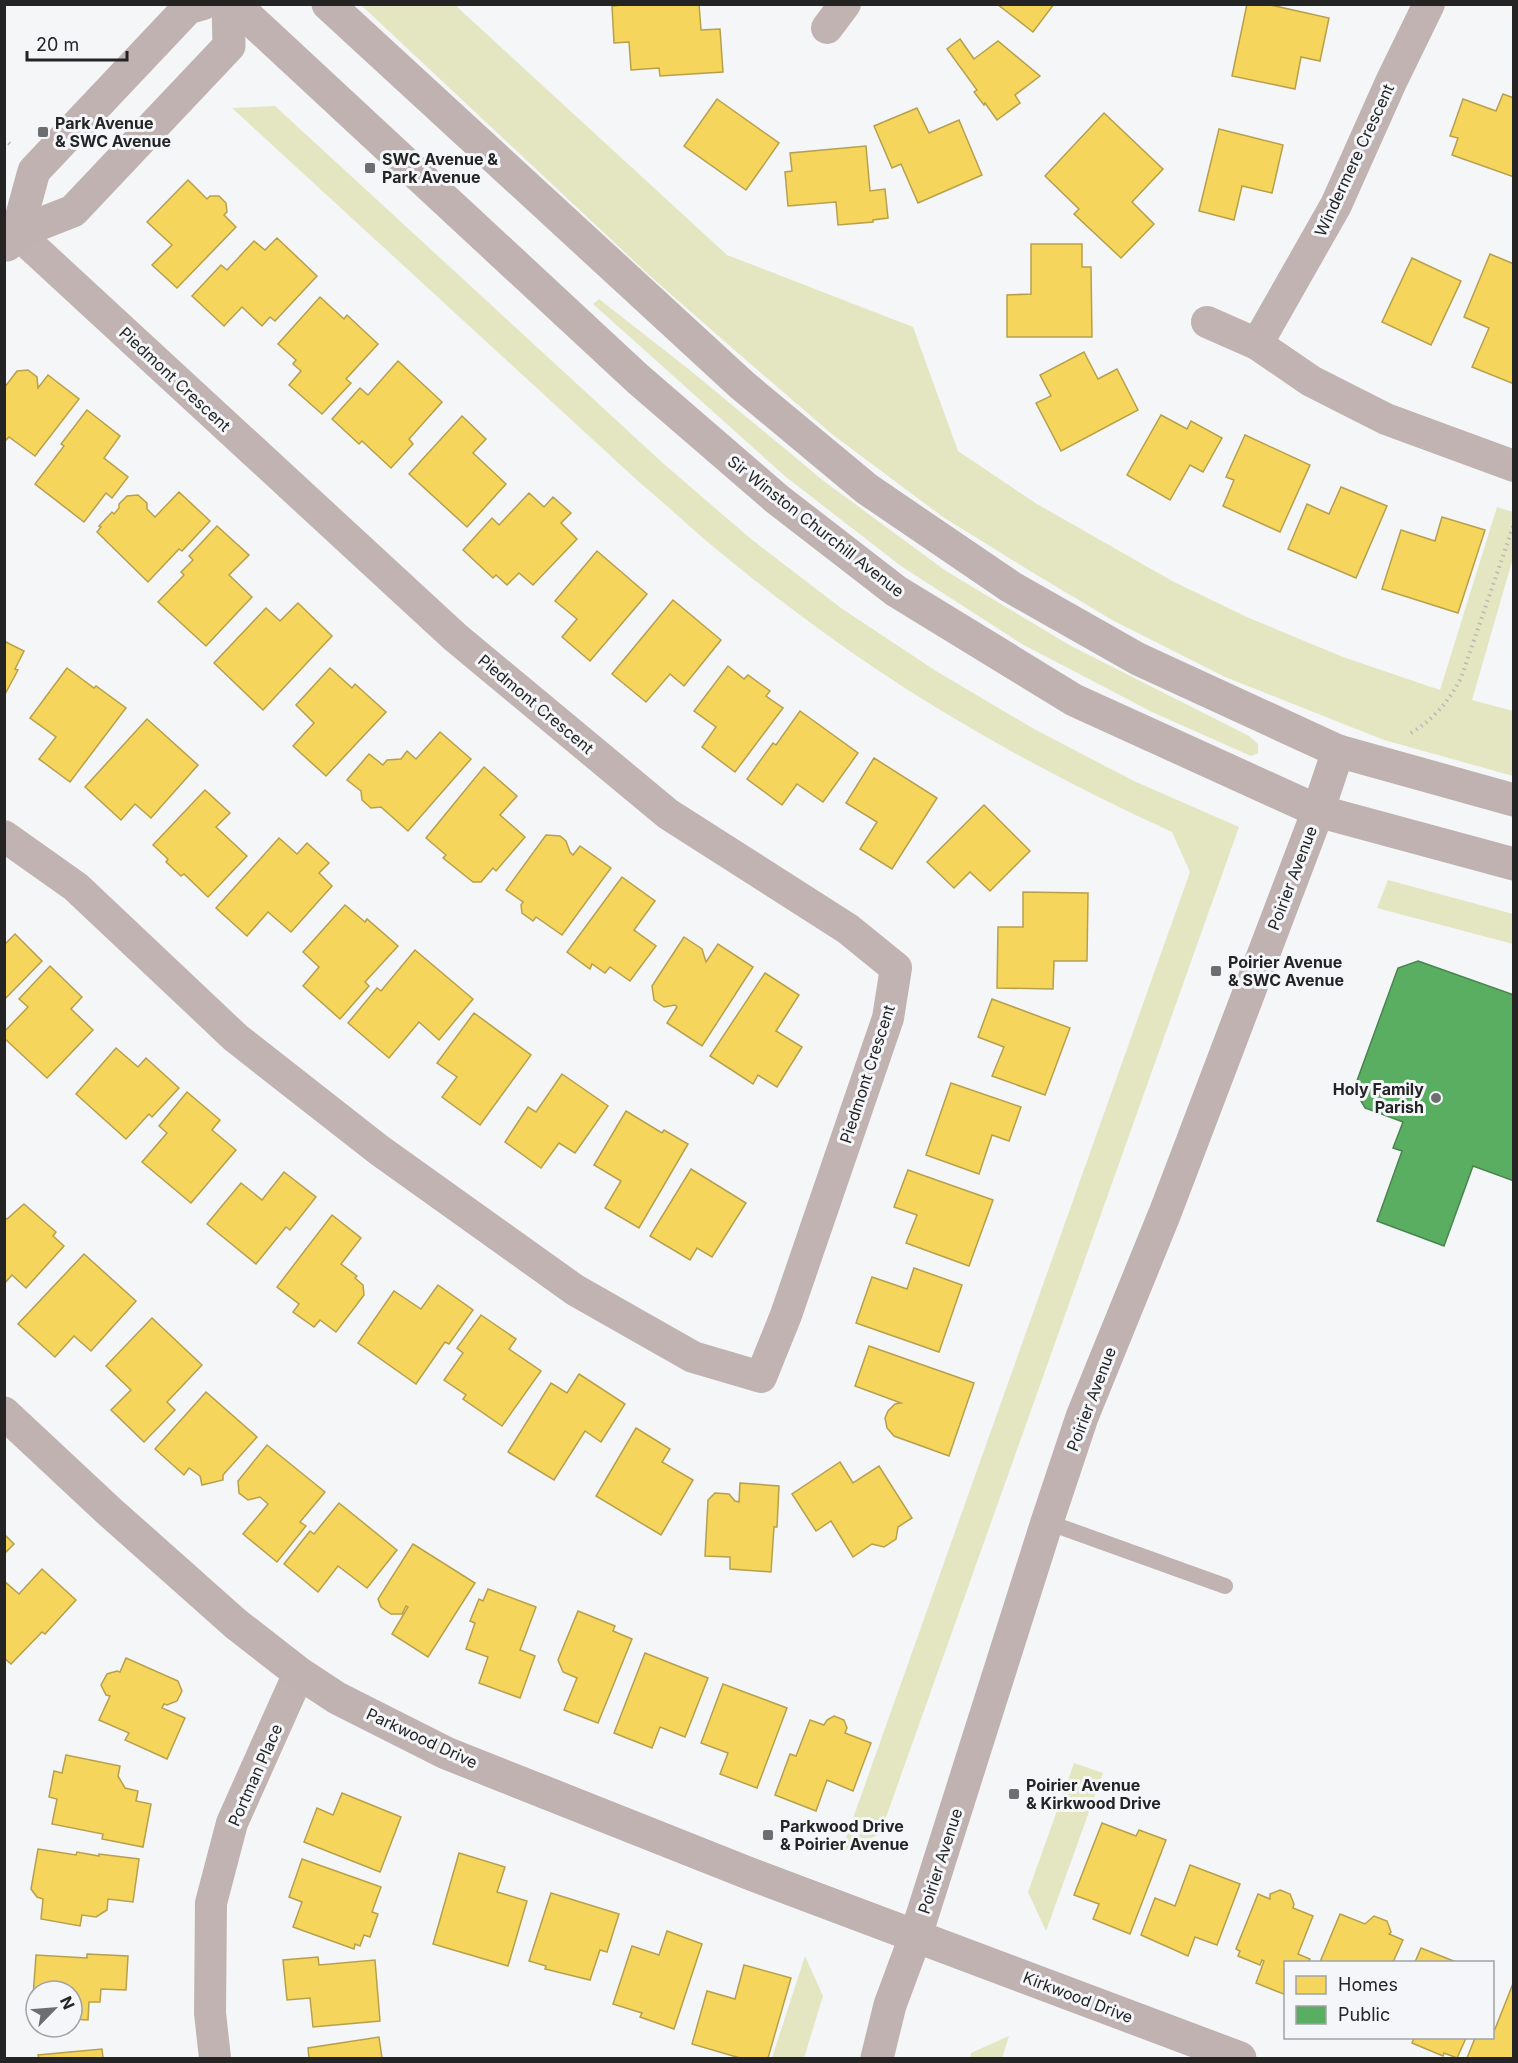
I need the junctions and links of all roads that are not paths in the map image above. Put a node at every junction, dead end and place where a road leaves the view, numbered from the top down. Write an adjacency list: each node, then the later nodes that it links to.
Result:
1 (202, 4): 6 (main road)
2 (228, 4): 6 (main road)
3 (234, 4): 12 (main road, Sir Winston Churchill Avenue)
4 (328, 4): 10 (main road)
5 (1429, 4): 8 (street, Windermere Crescent)
6 (11, 241): 13 (street, Piedmont Crescent)
7 (1207, 322): 8 (street)
8 (1257, 344): 9 (street)
9 (1514, 466)
10 (1338, 751): 11 (main road); 12 (main road, Poirier Avenue)
11 (1514, 800)
12 (1318, 811): 14 (main road, Sir Winston Churchill Avenue); 16 (main road, Poirier Avenue)
13 (4, 836)
14 (1514, 864)
15 (4, 1413): 18 (main road, Parkwood Drive)
16 (1047, 1522): 17 (lane); 19 (main road, Poirier Avenue)
17 (1225, 1586)
18 (299, 1673): 19 (main road, Parkwood Drive); 21 (street, Portman Place)
19 (916, 1935): 20 (main road, Kirkwood Drive); 22 (main road, Poirier Avenue)
20 (1225, 2056)
21 (214, 2058)
22 (877, 2058)

